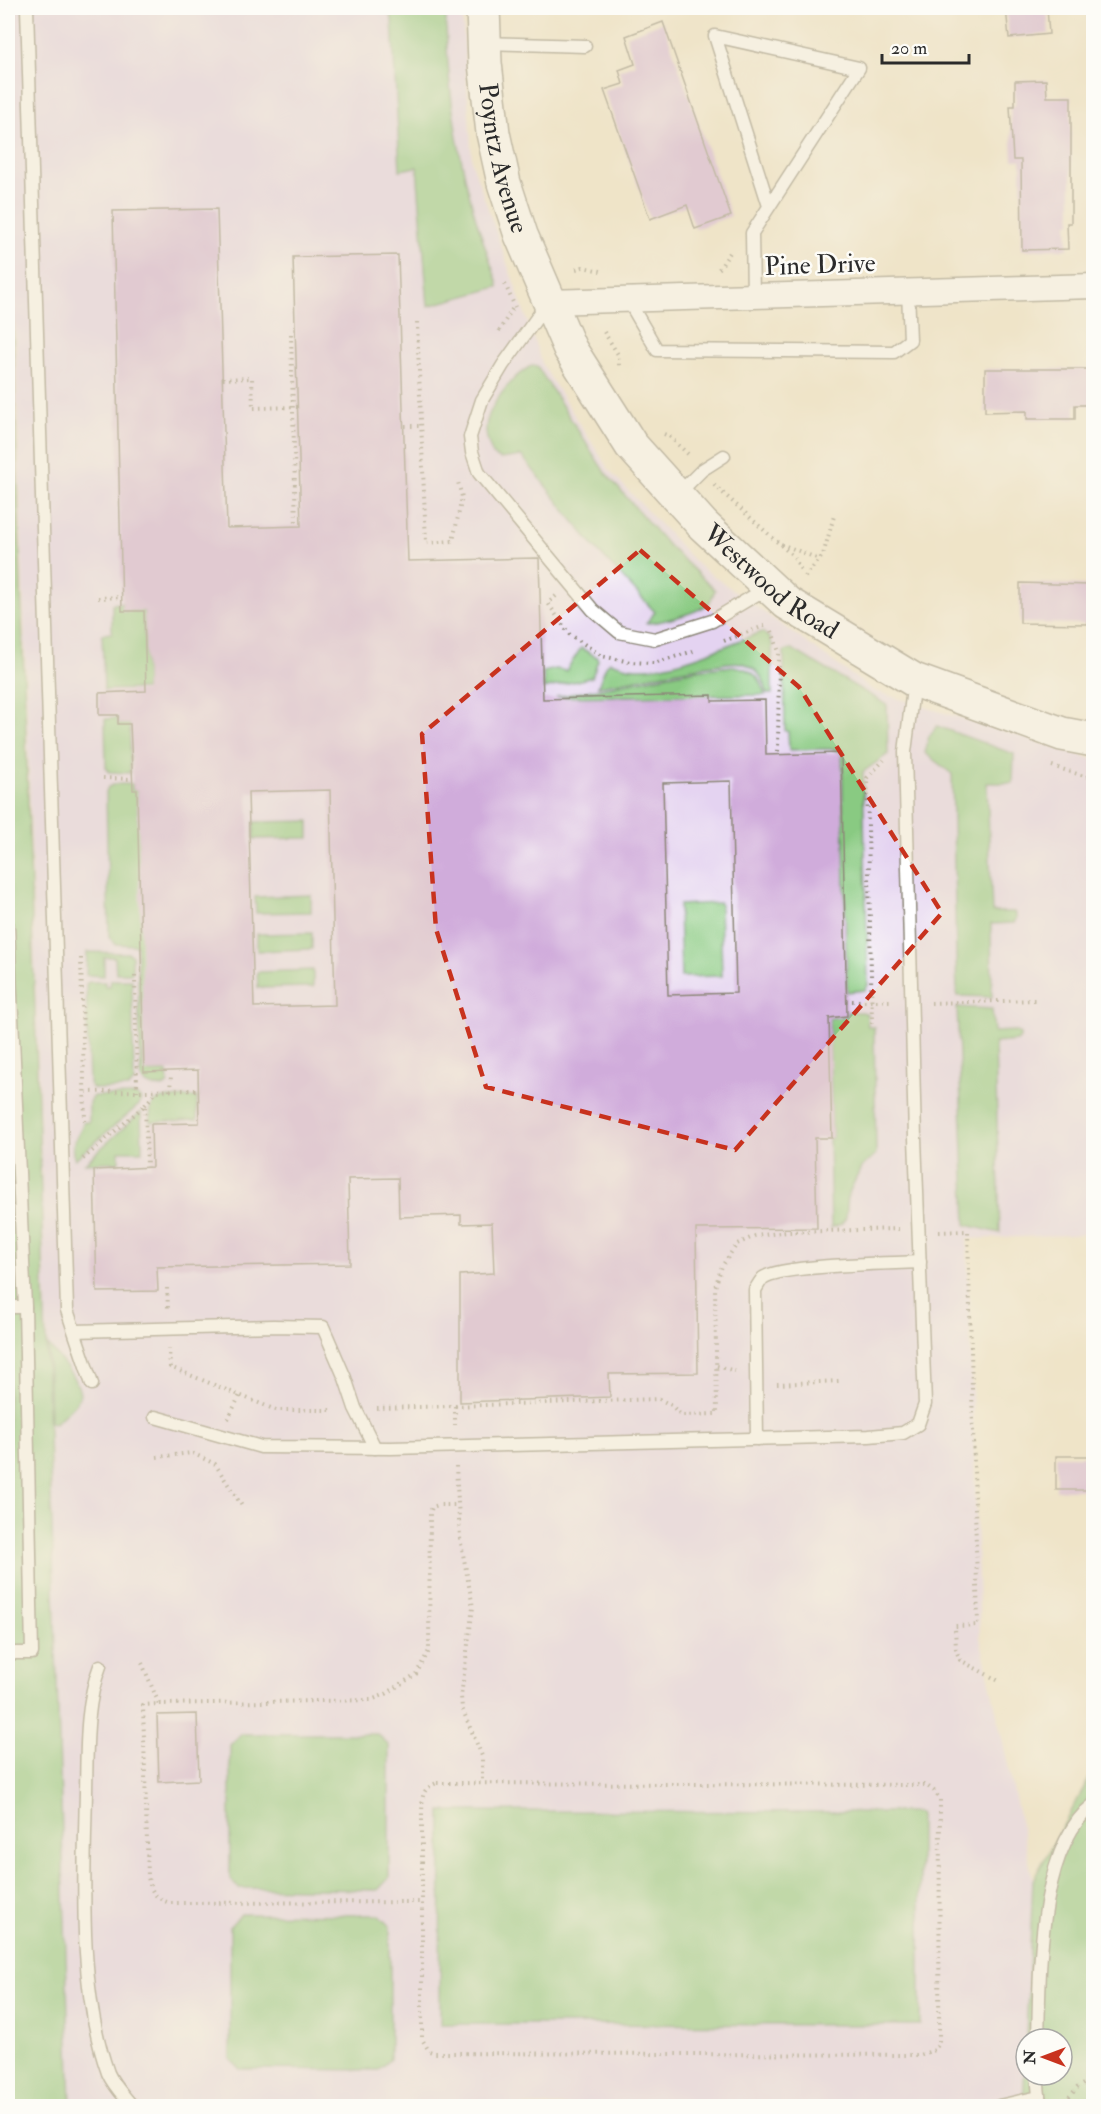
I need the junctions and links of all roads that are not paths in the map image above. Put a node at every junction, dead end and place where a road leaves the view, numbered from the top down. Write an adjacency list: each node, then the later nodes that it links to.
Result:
1 (27, 8): 20 (lane)
2 (483, 8): 3 (street, Poyntz Avenue)
3 (484, 43): 4 (lane); 10 (street, Poyntz Avenue)
4 (585, 46)
5 (769, 206): 5 (lane); 8 (lane)
6 (1094, 286): 7 (street, Pine Drive)
7 (908, 291): 8 (street, Pine Drive); 9 (lane)
8 (753, 296): 9 (street, Pine Drive)
9 (628, 300): 10 (street, Pine Drive)
10 (548, 302): 12 (street, Westwood Road); 13 (lane)
11 (724, 456): 12 (lane)
12 (676, 496): 13 (street, Westwood Road)
13 (768, 587): 14 (street, Westwood Road)
14 (914, 680): 15 (street, Westwood Road); 17 (lane)
15 (1094, 740)
16 (8, 926): 19 (lane)
17 (920, 1262): 23 (lane); 23 (lane)
18 (8, 1307): 19 (lane)
19 (25, 1307): 25 (lane)
20 (76, 1335): 21 (lane); 24 (lane)
21 (92, 1384)
22 (155, 1417): 24 (lane)
23 (757, 1439): 24 (lane)
24 (375, 1448)
25 (8, 1653)
26 (100, 1666): 31 (lane)
27 (1094, 1803): 28 (lane)
28 (1038, 2027)
29 (1038, 2087): 30 (lane)
30 (1040, 2102): 32 (lane)
31 (132, 2106)
32 (999, 2106)

